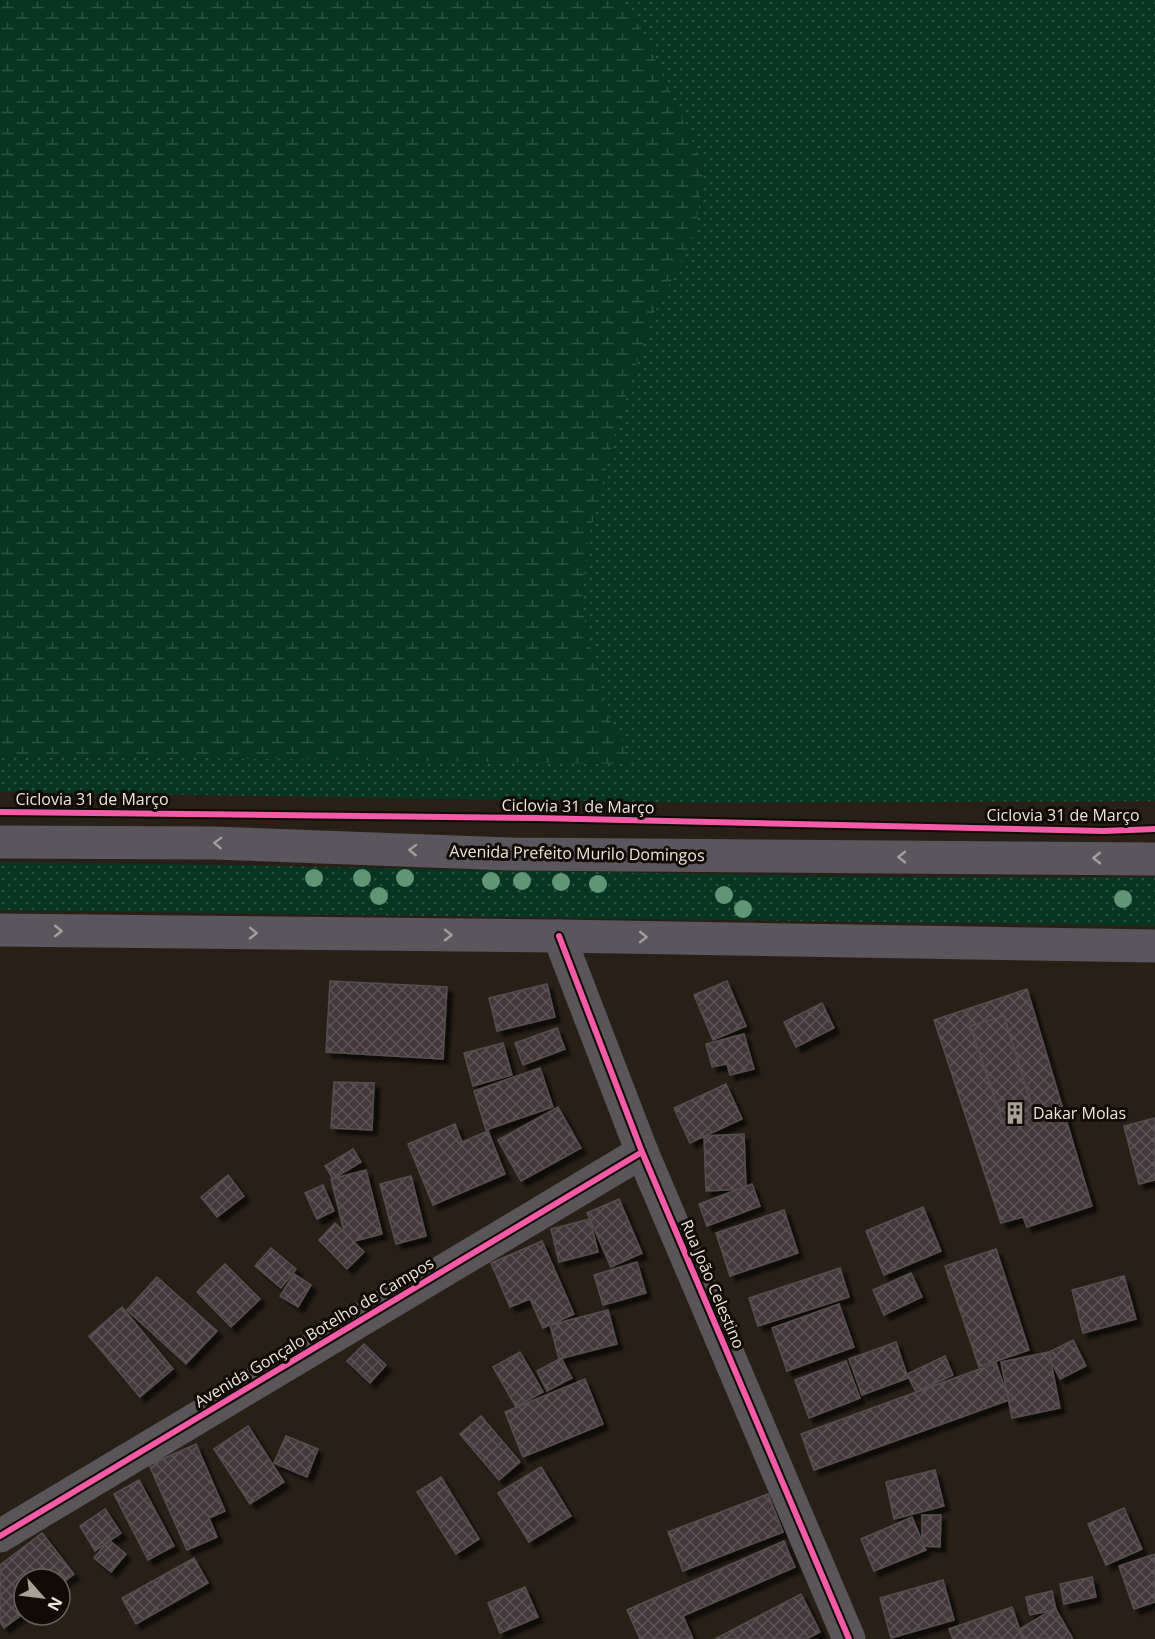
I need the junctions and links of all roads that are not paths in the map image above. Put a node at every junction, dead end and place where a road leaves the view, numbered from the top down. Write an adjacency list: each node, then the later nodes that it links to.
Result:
1 (0, 842): 2 (main road, Avenida Prefeito Murilo Domingos, one-way to 1)
2 (1155, 859)
3 (0, 930): 4 (main road, one-way to 4)
4 (559, 936): 5 (main road, one-way to 5); 6 (street, Rua João Celestino)
5 (1155, 946)
6 (642, 1152): 7 (street, Avenida Gonçalo Botelho de Campos); 8 (street, Rua João Celestino)
7 (0, 1536)
8 (849, 1639)

